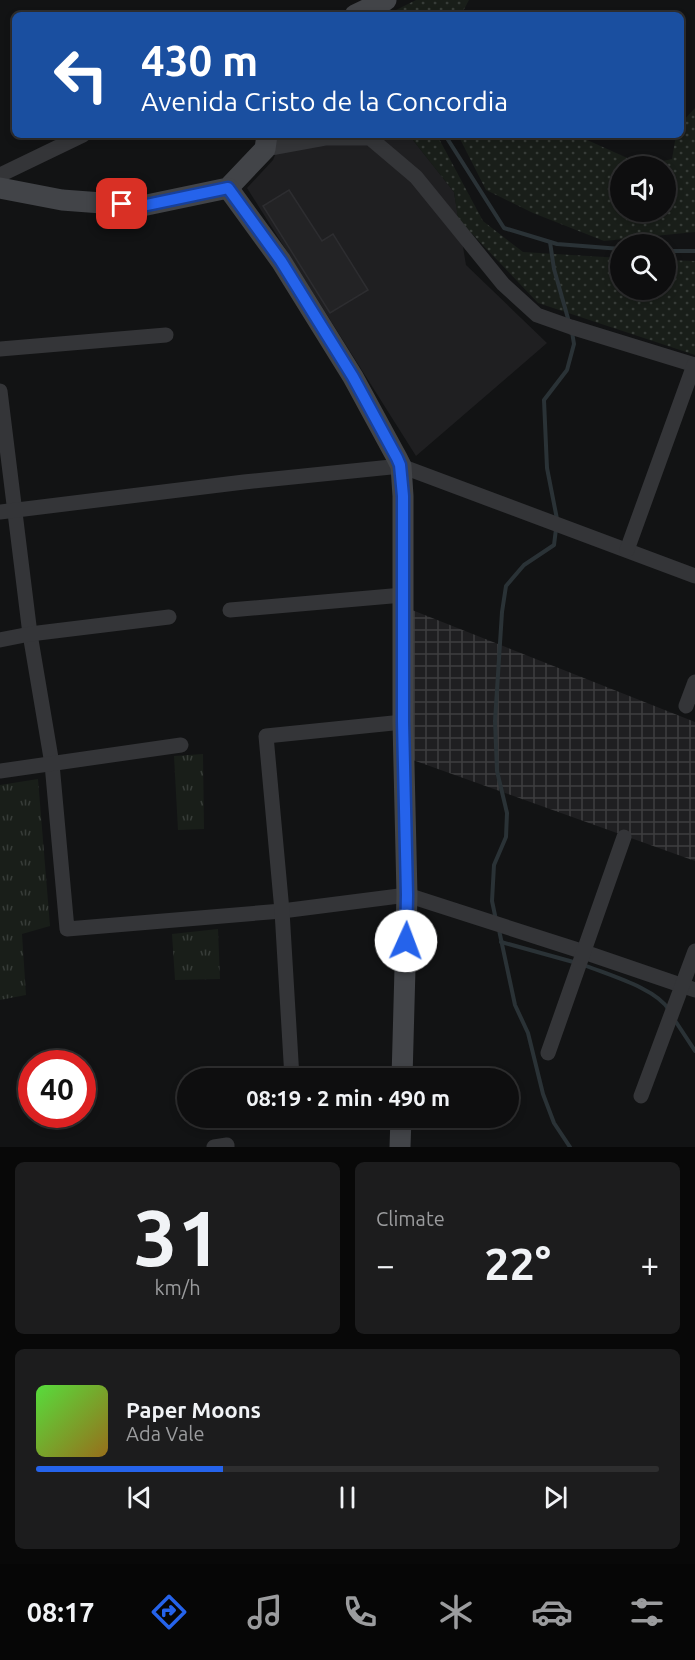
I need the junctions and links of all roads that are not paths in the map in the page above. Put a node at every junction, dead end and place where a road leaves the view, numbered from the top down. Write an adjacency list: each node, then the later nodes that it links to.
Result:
1 (386, 0): 2 (street)
2 (361, 12)
3 (77, 138): 5 (street)
4 (266, 142): 7 (street); 10 (street)
5 (0, 176)
6 (0, 188): 7 (street)
7 (228, 188): 12 (street)
8 (166, 335): 9 (street)
9 (0, 349)
10 (694, 365): 15 (street)
11 (0, 391): 13 (street)
12 (400, 465): 13 (street); 15 (street); 17 (street)
13 (16, 509): 14 (street); 20 (street)
14 (0, 512)
15 (627, 550): 16 (street)
16 (695, 576)
17 (403, 595): 18 (street); 24 (street)
18 (230, 610)
19 (169, 617): 20 (street)
20 (30, 634): 21 (street); 26 (street)
21 (0, 640)
22 (695, 682): 23 (street)
23 (686, 706)
24 (403, 722): 29 (street); 30 (street)
25 (181, 745): 26 (street)
26 (52, 764): 27 (street); 30 (street)
27 (0, 771)
28 (624, 837): 32 (street)
29 (407, 895): 30 (street); 32 (street); 36 (street)
30 (282, 911): 35 (street)
31 (695, 951): 33 (street)
32 (584, 952): 33 (street); 34 (street)
33 (689, 988): 37 (street)
34 (548, 1053)
35 (291, 1068)
36 (402, 1068)
37 (641, 1096)
38 (401, 1128): 41 (street)
39 (214, 1147): 40 (street)
40 (227, 1147)
41 (400, 1147)

